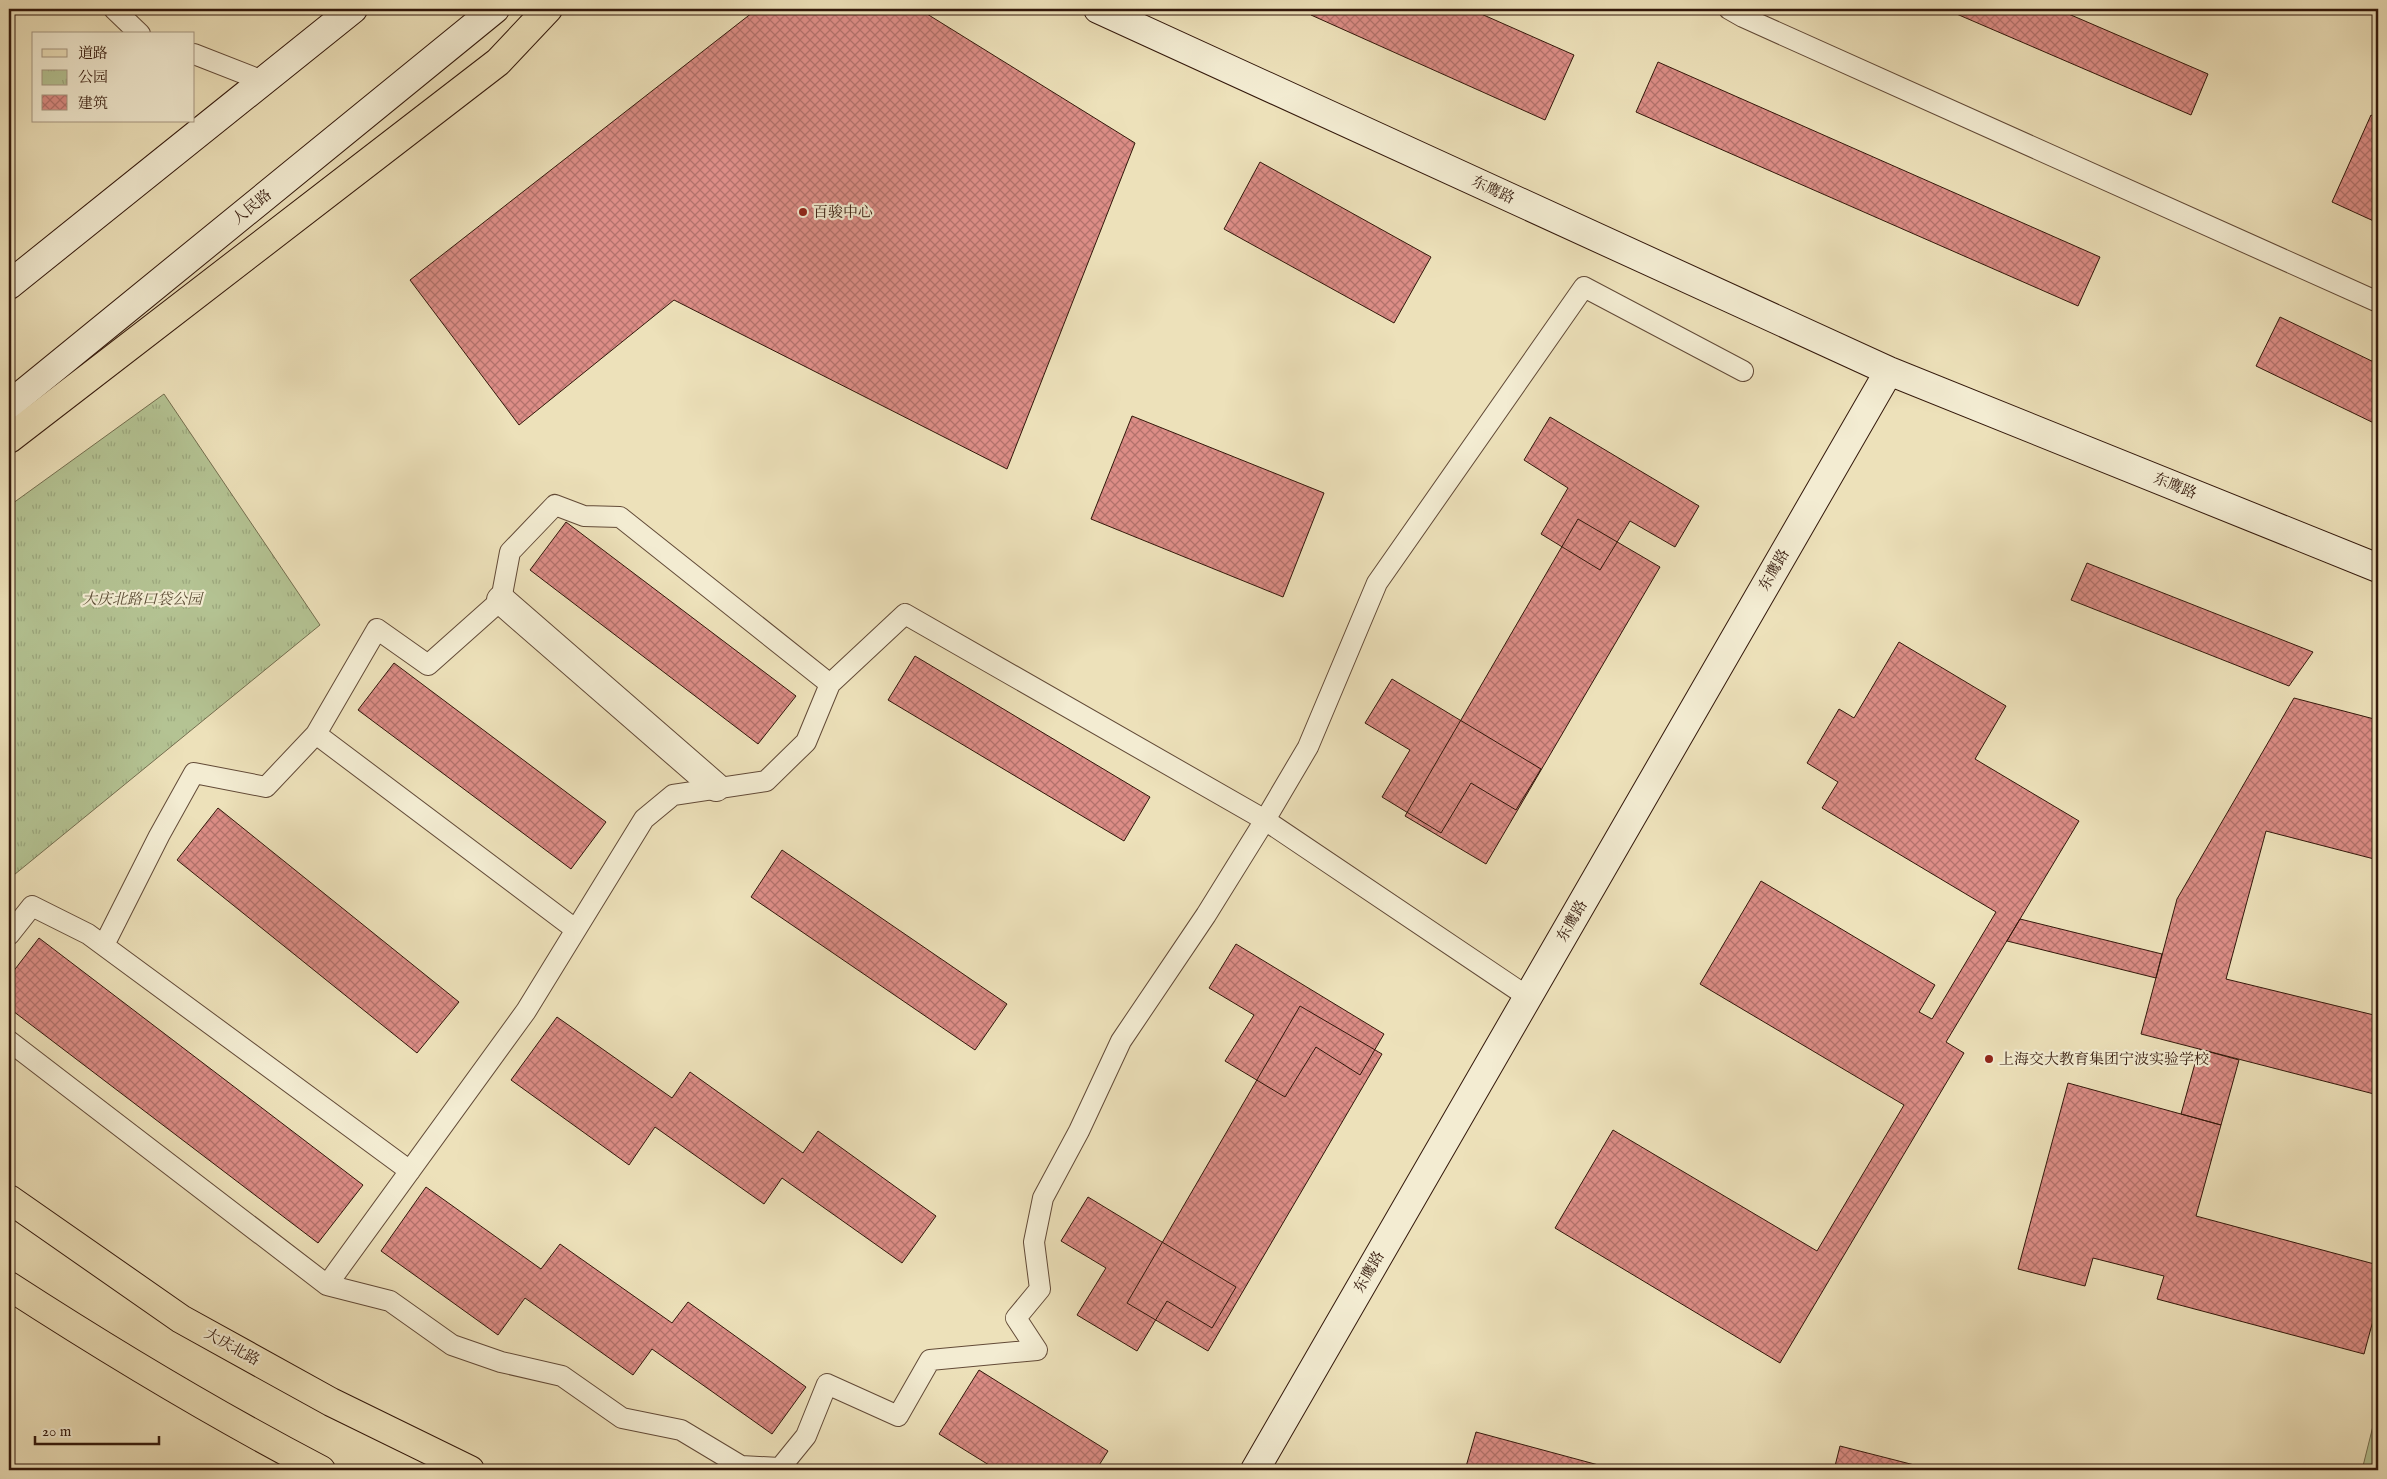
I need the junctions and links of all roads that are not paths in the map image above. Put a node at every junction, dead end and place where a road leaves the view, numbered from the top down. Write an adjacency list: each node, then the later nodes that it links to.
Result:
1 (114, 9): 7 (lane)
2 (353, 9): 9 (street)
3 (495, 9): 14 (street, 人民路)
4 (548, 9): 15 (main road)
5 (1098, 9): 13 (street, 东鹰路)
6 (1729, 9): 11 (lane)
7 (138, 32)
8 (195, 54): 9 (lane)
9 (263, 81): 10 (street)
10 (9, 285)
11 (2378, 302)
12 (1743, 371): 21 (lane)
13 (1889, 371): 16 (street, 东鹰路); 25 (street, 东鹰路)
14 (9, 405)
15 (9, 439)
16 (2378, 568)
17 (501, 600): 18 (lane); 19 (lane); 20 (street)
18 (830, 684): 20 (lane); 21 (lane)
19 (316, 734): 22 (lane); 24 (lane)
20 (716, 787): 22 (lane)
21 (1265, 820): 25 (lane); 29 (lane)
22 (575, 929): 27 (lane)
23 (9, 935): 24 (lane)
24 (104, 945): 27 (lane)
25 (1528, 998): 33 (street, 东鹰路)
26 (9, 1042): 29 (lane)
27 (410, 1171): 29 (lane)
28 (9, 1199): 32 (main road, 大庆北路)
29 (327, 1285)
30 (9, 1286): 31 (main road)
31 (322, 1470)
32 (470, 1470)
33 (1255, 1470)

